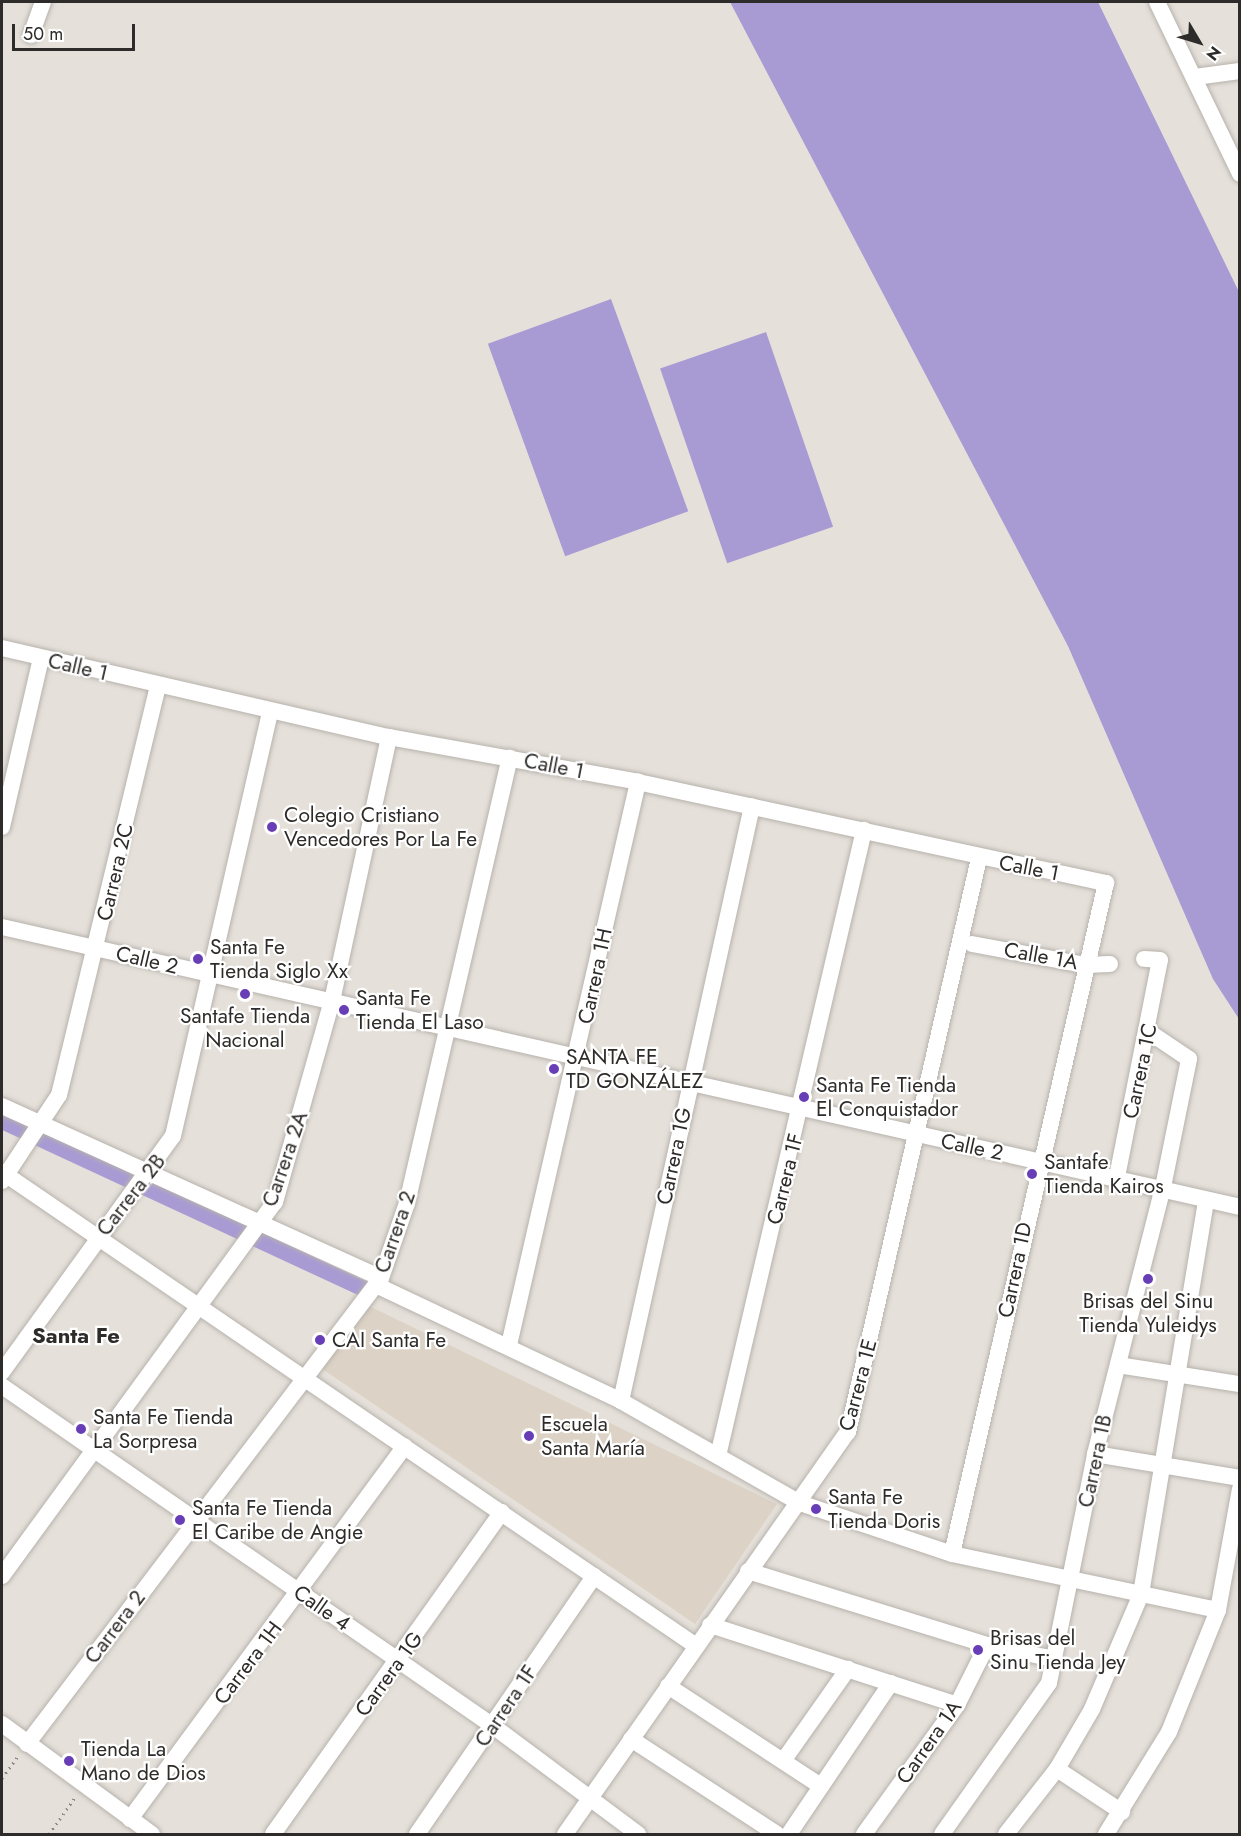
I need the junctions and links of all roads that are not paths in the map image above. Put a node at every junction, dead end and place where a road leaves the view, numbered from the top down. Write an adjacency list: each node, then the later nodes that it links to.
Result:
1 (43, 2): 3 (street)
2 (1157, 2): 5 (street)
3 (31, 35)
4 (1239, 71): 5 (street)
5 (1195, 77): 6 (street)
6 (1239, 174)
7 (2, 648): 8 (street, Calle 1)
8 (41, 658): 9 (street, Calle 1); 15 (street)
9 (158, 686): 10 (street, Calle 1); 21 (street, Carrera 2C)
10 (270, 711): 11 (street, Calle 1); 25 (street, Carrera 2B)
11 (389, 737): 12 (street, Calle 1); 26 (street, Carrera 2A)
12 (510, 758): 13 (street, Calle 1); 27 (street, Carrera 2)
13 (638, 782): 14 (street, Calle 1); 29 (street, Carrera 1H)
14 (752, 806): 16 (street, Calle 1); 30 (street, Carrera 1G)
15 (2, 828)
16 (864, 830): 17 (street, Calle 1); 32 (street, Carrera 1F)
17 (979, 858): 18 (street, Calle 1); 34 (street, Carrera 1E)
18 (1106, 883): 24 (street, Carrera 1D)
19 (2, 927): 21 (street, Calle 2)
20 (972, 944): 24 (street, Calle 1A)
21 (98, 949): 25 (street, Calle 2); 33 (street, Carrera 2C)
22 (1152, 959): 28 (street, Carrera 1C)
23 (1110, 964): 24 (street, Calle 1A)
24 (1084, 965): 35 (street, Carrera 1D)
25 (209, 974): 26 (street, Calle 2); 36 (street, Carrera 2B)
26 (332, 1001): 27 (street, Calle 2); 42 (street, Carrera 2A)
27 (450, 1030): 29 (street, Calle 2); 44 (street, Carrera 2)
28 (1149, 1032): 38 (street, Carrera 1C); 39 (street, Carrera 1B)
29 (577, 1056): 30 (street, Calle 2); 46 (street, Carrera 1H)
30 (690, 1084): 32 (street, Calle 2); 53 (street, Carrera 1G)
31 (2, 1106): 33 (street)
32 (802, 1107): 34 (street, Calle 2); 57 (street, Carrera 1F)
33 (41, 1128): 36 (street); 37 (street, Carrera 2C)
34 (919, 1136): 35 (street, Calle 2); 61 (street, Carrera 1E)
35 (1039, 1161): 38 (street, Calle 2); 64 (street, Carrera 1D)
36 (150, 1173): 42 (street); 43 (street, Carrera 2B)
37 (3, 1176): 43 (street)
38 (1116, 1182): 39 (street, Calle 2)
39 (1162, 1192): 40 (street, Calle 2); 47 (street, Carrera 1B)
40 (1206, 1203): 41 (street, Calle 2); 50 (street)
41 (1239, 1207)
42 (261, 1223): 44 (street); 45 (street, Carrera 2A)
43 (97, 1238): 45 (street); 48 (street, Carrera 2B)
44 (375, 1286): 46 (street); 49 (street, Carrera 2)
45 (196, 1306): 49 (street); 55 (street, Carrera 2A)
46 (509, 1345): 53 (street)
47 (1118, 1365): 50 (street); 56 (street, Carrera 1B)
48 (2, 1372)
49 (306, 1378): 54 (street); 63 (street, Carrera 2)
50 (1178, 1378): 51 (street); 58 (street)
51 (1239, 1384)
52 (2, 1386): 55 (street, Calle 4)
53 (621, 1401): 57 (street)
54 (405, 1446): 62 (street); 69 (street, Carrera 1H)
55 (91, 1448): 63 (street, Calle 4); 66 (street, Carrera 2A)
56 (1095, 1454): 58 (street); 68 (street, Carrera 1B)
57 (718, 1456): 61 (street)
58 (1165, 1466): 59 (street); 70 (street)
59 (1239, 1478)
60 (1239, 1489): 71 (street)
61 (800, 1503): 64 (street); 65 (street, Carrera 1E)
62 (502, 1512): 67 (street); 76 (street, Carrera 1G)
63 (195, 1520): 69 (street, Calle 4); 84 (street, Carrera 2)
64 (952, 1554): 68 (street)
65 (748, 1571): 72 (street, Carrera 1E); 73 (street)
66 (2, 1576)
67 (594, 1576): 74 (street); 82 (street, Carrera 1F)
68 (1072, 1579): 70 (street); 75 (street, Carrera 1B)
69 (301, 1593): 76 (street, Calle 4); 90 (street, Carrera 1H)
70 (1141, 1594): 71 (street); 86 (street)
71 (1218, 1610): 89 (street)
72 (710, 1625): 74 (street, Carrera 1E); 77 (street)
73 (987, 1645): 75 (street); 80 (street, Carrera 1A)
74 (696, 1646): 79 (street, Carrera 1E)
75 (1054, 1659): 99 (street, Carrera 1B)
76 (399, 1661): 82 (street, Calle 4); 92 (street, Carrera 1G)
77 (848, 1669): 78 (street); 85 (street)
78 (891, 1683): 80 (street); 87 (street)
79 (668, 1686): 83 (street, Carrera 1E); 85 (street)
80 (957, 1704): 98 (street, Carrera 1A)
81 (2, 1724): 84 (street)
82 (493, 1726): 88 (street, Calle 4); 93 (street, Carrera 1F)
83 (631, 1739): 88 (street, Carrera 1E); 96 (street)
84 (27, 1744): 90 (street)
85 (783, 1761): 87 (street)
86 (1057, 1768): 89 (street); 100 (street)
87 (821, 1786): 97 (street)
88 (589, 1800): 94 (street, Carrera 1E); 95 (street, Calle 4)
89 (1122, 1812): 101 (street)
90 (130, 1819): 91 (street)
91 (152, 1834)
92 (273, 1834)
93 (417, 1834)
94 (565, 1834)
95 (638, 1834)
96 (777, 1834)
97 (789, 1834)
98 (864, 1834)
99 (942, 1834)
100 (1006, 1834)
101 (1106, 1834)

